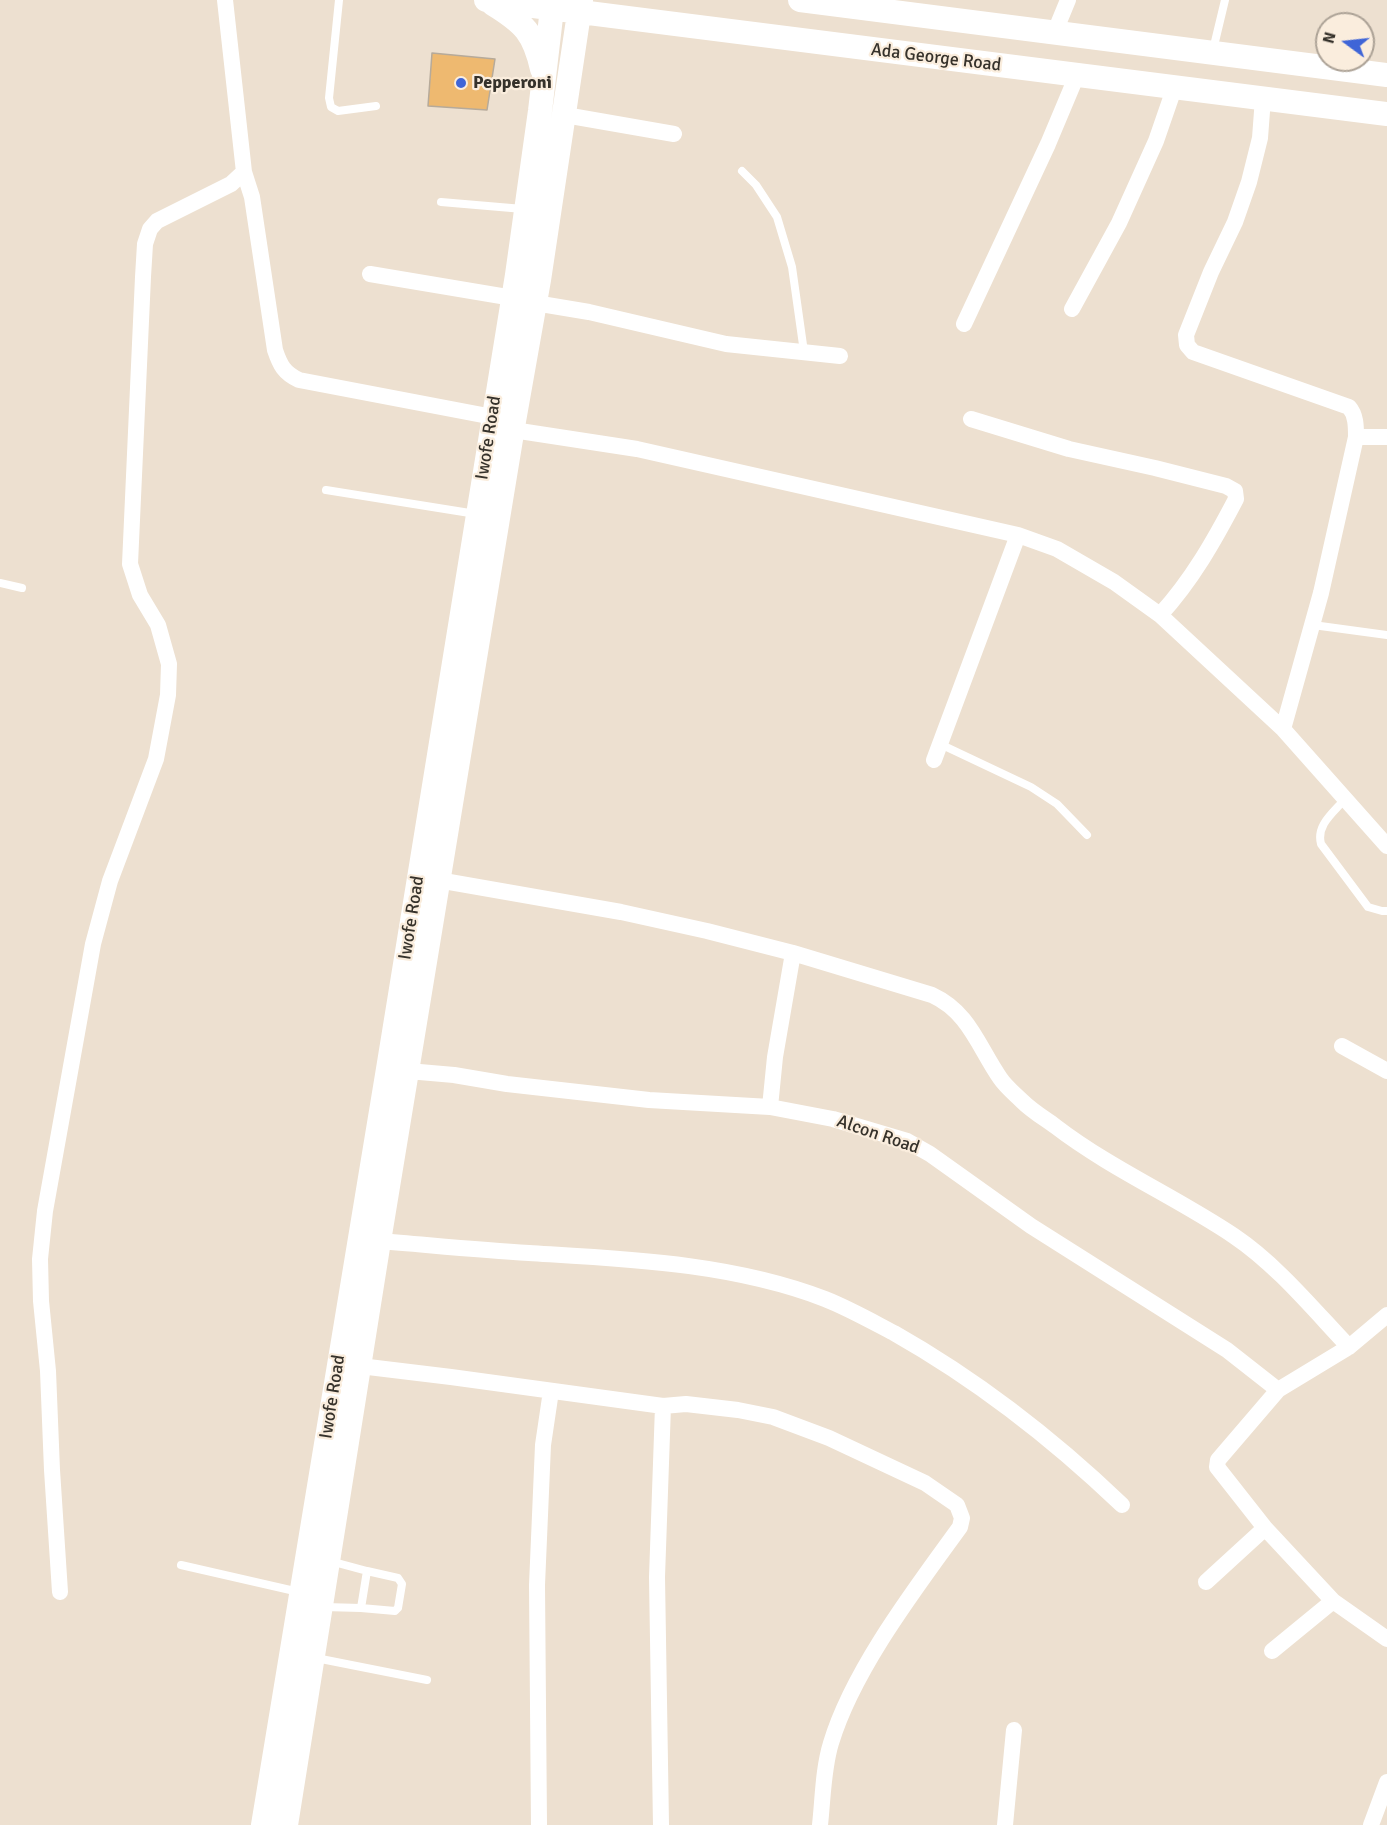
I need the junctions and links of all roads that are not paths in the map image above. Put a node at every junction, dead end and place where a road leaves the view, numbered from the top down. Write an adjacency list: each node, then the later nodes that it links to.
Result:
1 (225, 0): 21 (street)
2 (339, 0): 16 (lane)
3 (486, 0): 7 (street, Ada George Road); 13 (street)
4 (800, 0): 9 (street)
5 (1068, 0): 9 (street)
6 (1226, 0): 10 (lane)
7 (552, 4): 8 (street, Ada George Road); 13 (street, Iwofe Road)
8 (580, 6): 11 (street, Ada George Road); 18 (street, Iwofe Road)
9 (1054, 34): 10 (street)
10 (1212, 54): 12 (street)
11 (1077, 75): 14 (street, Ada George Road); 27 (street)
12 (1387, 75)
13 (544, 80): 23 (street, Iwofe Road)
14 (1175, 86): 15 (street, Ada George Road); 26 (street)
15 (1263, 98): 17 (street, Ada George Road); 34 (street)
16 (376, 106)
17 (1387, 114)
18 (565, 115): 19 (street); 25 (street, Iwofe Road)
19 (675, 134)
20 (742, 171): 28 (lane)
21 (244, 172): 30 (street); 68 (street)
22 (441, 202): 23 (lane)
23 (526, 209): 25 (street, Iwofe Road)
24 (370, 274): 25 (street)
25 (524, 301): 28 (street); 30 (street, Iwofe Road); 32 (street, Iwofe Road)
26 (1072, 309)
27 (964, 324)
28 (804, 353): 29 (street)
29 (840, 356)
30 (493, 417): 36 (street, Iwofe Road)
31 (971, 419): 40 (street)
32 (513, 430): 37 (street); 48 (street, Iwofe Road)
33 (1387, 437): 34 (street)
34 (1356, 438): 41 (street)
35 (326, 490): 36 (lane)
36 (477, 514): 69 (street, Iwofe Road)
37 (1018, 535): 40 (street); 44 (street)
38 (0, 583): 39 (lane)
39 (22, 588)
40 (1160, 615): 43 (street)
41 (1312, 625): 42 (lane); 43 (street)
42 (1387, 635)
43 (1283, 729): 45 (street)
44 (937, 752): 46 (lane)
45 (1346, 799): 47 (street); 49 (lane)
46 (1087, 835)
47 (1387, 846)
48 (438, 880): 50 (street); 52 (street, Iwofe Road)
49 (1387, 911)
50 (793, 952): 54 (street); 57 (street)
51 (1342, 1046): 53 (street)
52 (408, 1071): 54 (street, Alcon Road); 55 (street, Iwofe Road)
53 (1387, 1071)
54 (770, 1107): 59 (street, Alcon Road)
55 (379, 1241): 58 (street, Iwofe Road); 62 (street)
56 (1387, 1315): 57 (street)
57 (1350, 1347): 59 (street)
58 (360, 1366): 60 (street); 64 (street, Iwofe Road)
59 (1278, 1390): 63 (street)
60 (551, 1391): 61 (street); 80 (street)
61 (663, 1406): 81 (street); 82 (street)
62 (1122, 1505)
63 (1265, 1528): 67 (street); 70 (street)
64 (328, 1560): 66 (lane); 69 (street, Iwofe Road)
65 (181, 1565): 69 (lane)
66 (367, 1571): 71 (lane); 71 (lane)
67 (1206, 1582)
68 (60, 1592)
69 (311, 1600): 71 (lane); 74 (street, Iwofe Road); 78 (street, Iwofe Road)
70 (1333, 1601): 72 (street); 73 (street)
71 (361, 1608)
72 (1387, 1639)
73 (1272, 1651)
74 (312, 1657): 75 (lane); 79 (street, Iwofe Road)
75 (427, 1680)
76 (1014, 1730): 83 (street)
77 (1387, 1782): 84 (street)
78 (263, 1825)
79 (286, 1825)
80 (539, 1825)
81 (661, 1825)
82 (820, 1825)
83 (1005, 1825)
84 (1371, 1825)

